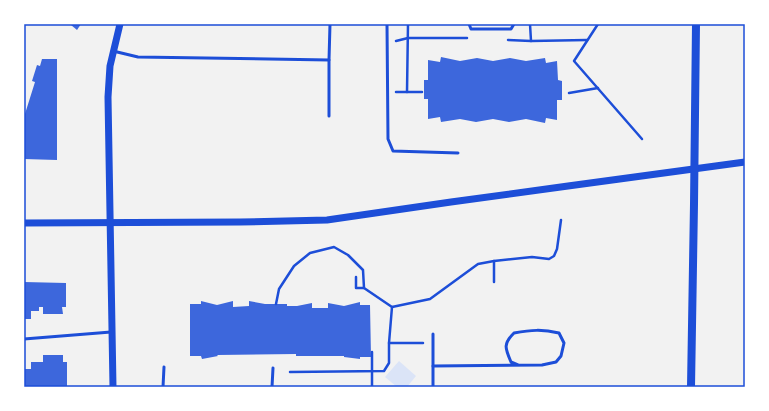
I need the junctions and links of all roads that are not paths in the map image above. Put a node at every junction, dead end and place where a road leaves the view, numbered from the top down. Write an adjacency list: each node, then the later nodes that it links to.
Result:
1 (120, 24): 7 (street)
2 (330, 24): 8 (lane)
3 (387, 24): 10 (lane)
4 (469, 24): 5 (lane)
5 (514, 24)
6 (696, 24): 12 (main road)
7 (113, 51): 8 (lane); 13 (street)
8 (329, 60): 9 (lane)
9 (329, 116)
10 (458, 153)
11 (745, 162): 12 (street)
12 (694, 169): 13 (street); 26 (main road)
13 (110, 222): 14 (street); 15 (street)
14 (24, 223)
15 (113, 332): 17 (lane); 22 (street)
16 (433, 334): 19 (lane)
17 (24, 339)
18 (518, 365): 18 (lane); 19 (lane)
19 (433, 366): 25 (lane)
20 (164, 367): 23 (lane)
21 (273, 368): 24 (lane)
22 (113, 387)
23 (163, 387)
24 (272, 387)
25 (433, 387)
26 (691, 387)

